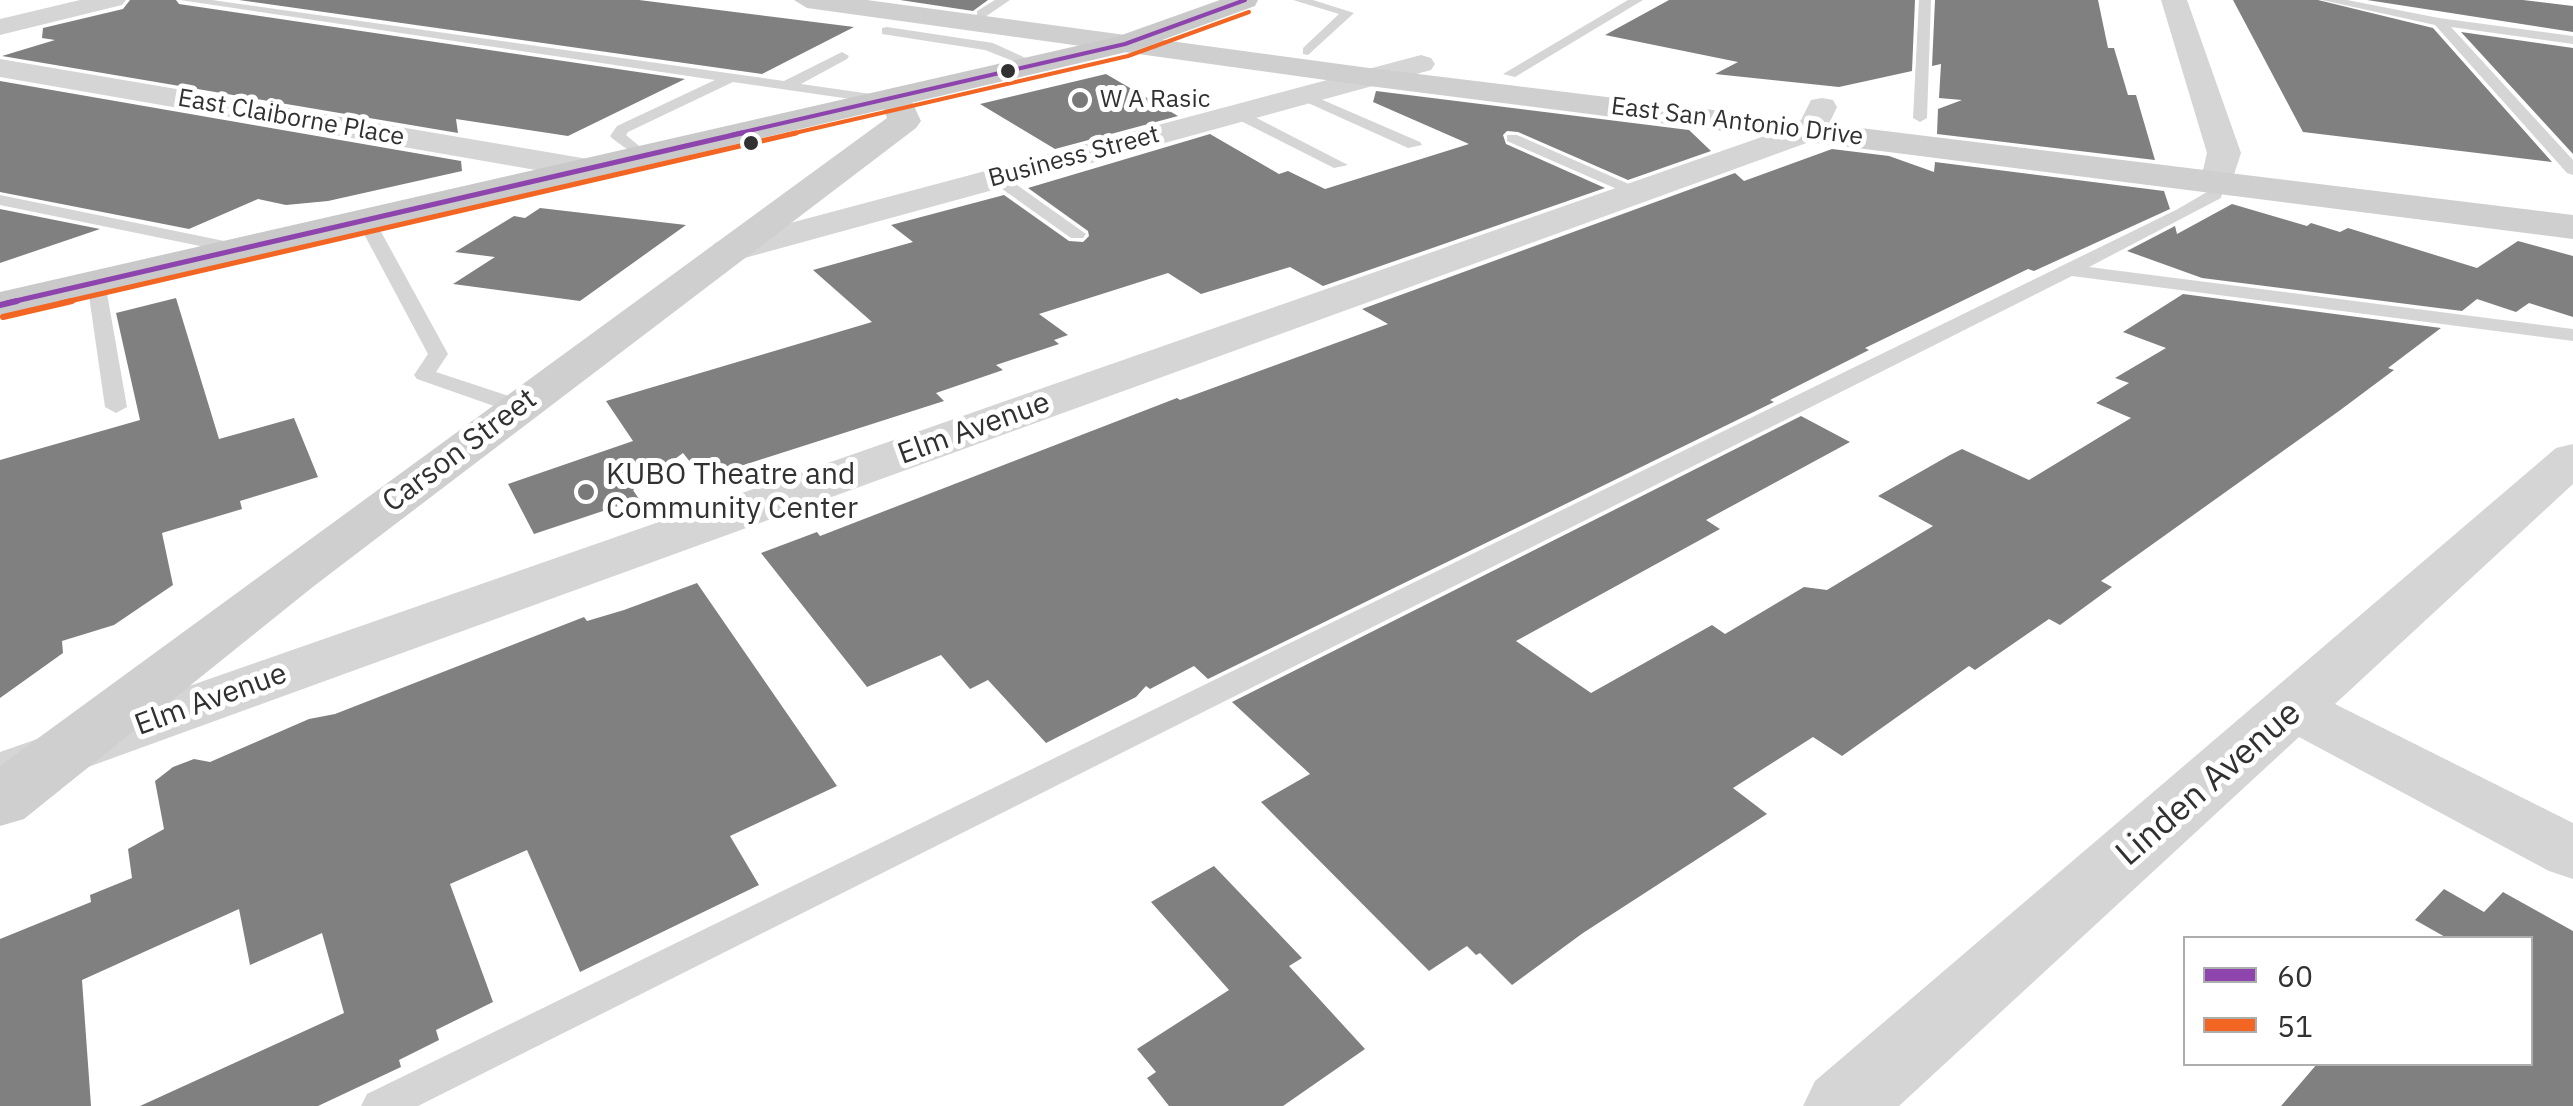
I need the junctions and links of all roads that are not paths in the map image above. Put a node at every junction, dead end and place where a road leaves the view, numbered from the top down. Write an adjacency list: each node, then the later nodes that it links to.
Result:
1 (113, 0): 13 (street)
2 (186, 0): 24 (lane)
3 (807, 0): 11 (main road, East San Antonio Drive)
4 (1245, 0): 14 (main road)
5 (1299, 0): 17 (lane)
6 (1637, 0): 22 (lane)
7 (1925, 0): 29 (lane)
8 (2174, 0): 36 (street)
9 (2328, 0): 12 (lane)
10 (993, 7): 11 (main road, East San Antonio Drive); 14 (main road, East San Antonio Drive)
11 (894, 21): 14 (main road, East San Antonio Drive); 16 (lane); 20 (lane)
12 (2440, 22): 15 (lane); 37 (lane)
13 (0, 27)
14 (1141, 40): 17 (main road, East San Antonio Drive); 20 (main road); 23 (main road, East San Antonio Drive)
15 (2573, 40)
16 (870, 41)
17 (1308, 51): 19 (main road, East San Antonio Drive)
18 (842, 56): 25 (lane)
19 (1420, 64): 22 (main road, East San Antonio Drive); 23 (street, Business Street)
20 (1036, 66): 27 (main road)
21 (0, 68): 35 (street, East Claiborne Place)
22 (1510, 74): 30 (main road, East San Antonio Drive)
23 (1369, 77): 26 (street, Business Street); 30 (main road, East San Antonio Drive)
24 (732, 78): 25 (lane); 33 (lane)
25 (786, 86): 27 (lane)
26 (1302, 95): 28 (street, Business Street); 32 (lane)
27 (890, 99): 33 (main road); 46 (main road, Carson Street)
28 (1236, 113): 34 (lane); 38 (street, Business Street)
29 (1920, 118): 30 (main road, East San Antonio Drive); 36 (main road, East San Antonio Drive)
30 (1817, 119): 36 (main road, East San Antonio Drive); 39 (street, Elm Avenue)
31 (1512, 138): 39 (lane)
32 (1414, 144)
33 (642, 155): 35 (main road)
34 (1340, 164)
35 (582, 168): 42 (main road)
36 (2221, 168): 40 (main road, East San Antonio Drive); 43 (main road, East San Antonio Drive); 47 (lane)
37 (2573, 170)
38 (997, 178): 44 (lane); 46 (street, Business Street)
39 (1640, 192): 55 (street, Elm Avenue)
40 (2573, 196)
41 (0, 200): 45 (lane)
42 (365, 220): 45 (main road); 51 (lane)
43 (2573, 227)
44 (1077, 234)
45 (239, 248): 48 (main road)
46 (728, 251): 51 (main road, Carson Street)
47 (2068, 270): 50 (lane); 59 (lane)
48 (96, 282): 49 (main road); 52 (lane)
49 (0, 304)
50 (2573, 336)
51 (519, 406): 55 (main road, Carson Street)
52 (116, 407)
53 (2573, 458): 54 (street, Linden Avenue)
54 (2295, 708): 58 (street); 60 (street, Linden Avenue)
55 (62, 754): 56 (street, Elm Avenue); 57 (main road, Carson Street)
56 (0, 776)
57 (0, 801)
58 (2573, 853)
59 (380, 1106)
60 (1843, 1106)

